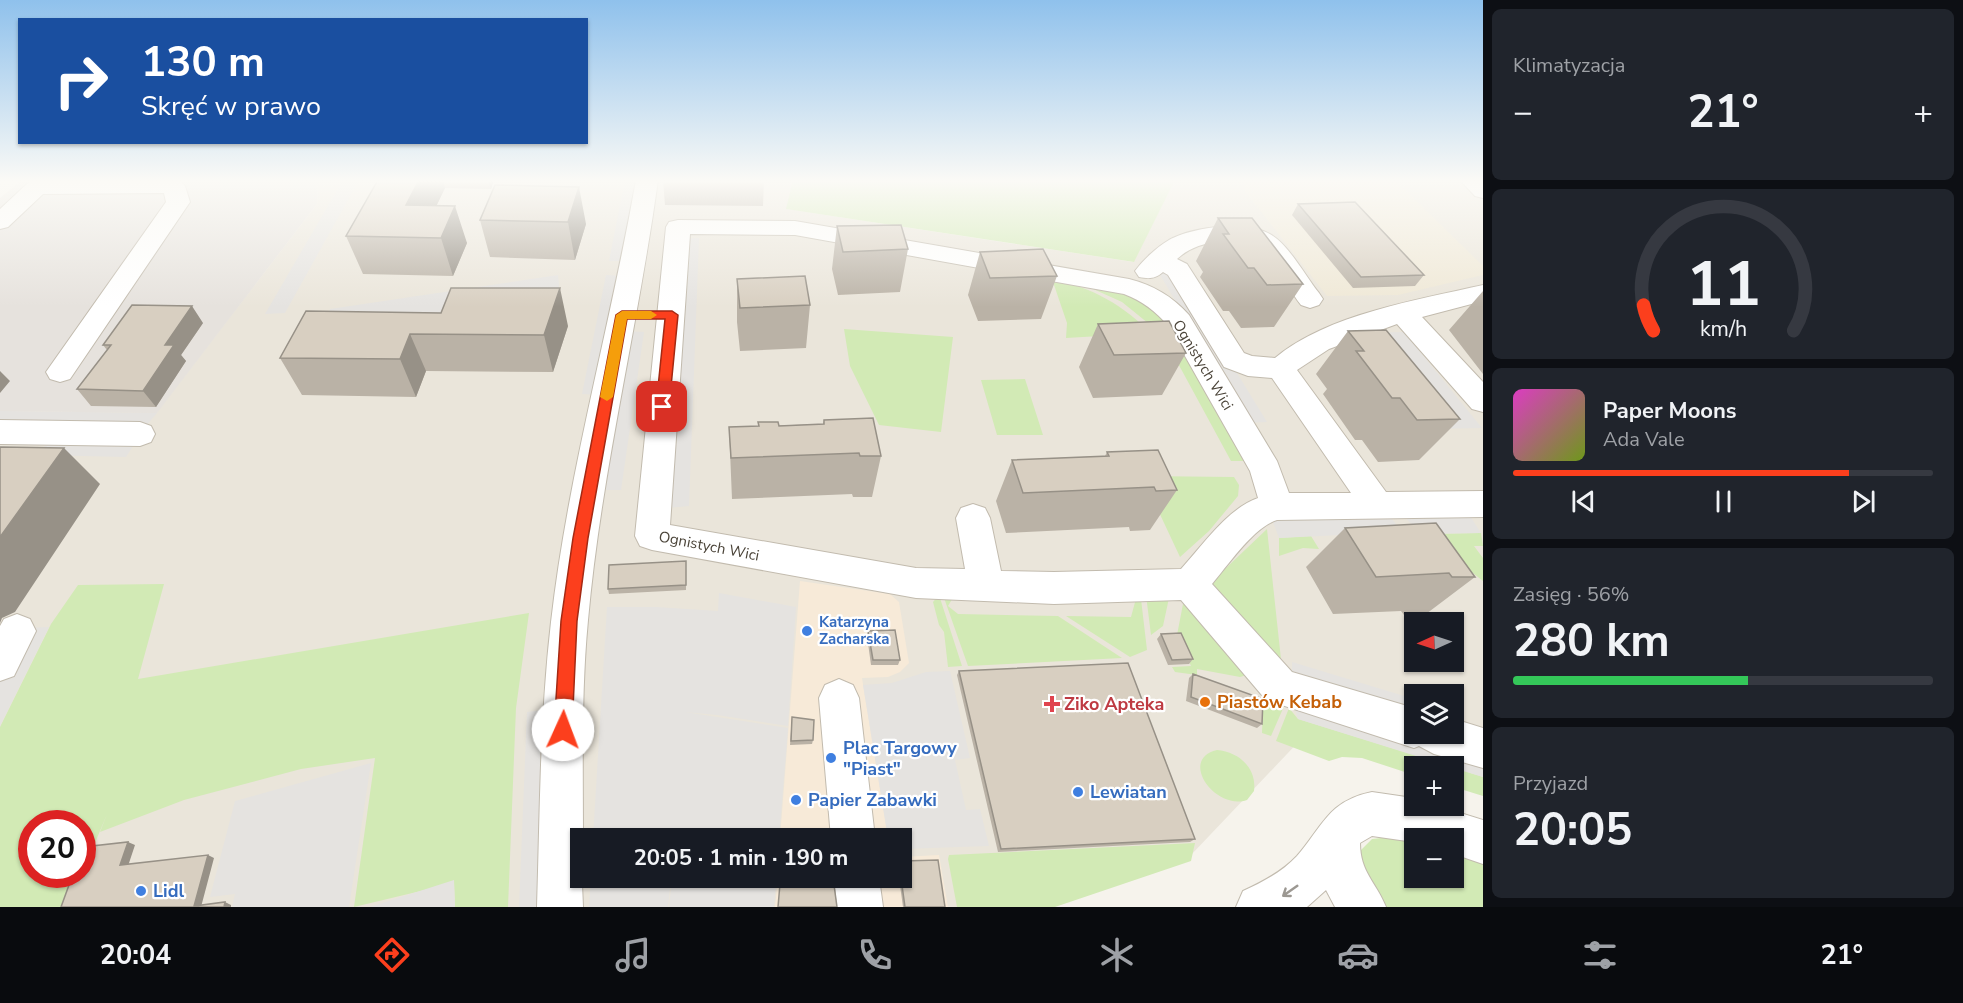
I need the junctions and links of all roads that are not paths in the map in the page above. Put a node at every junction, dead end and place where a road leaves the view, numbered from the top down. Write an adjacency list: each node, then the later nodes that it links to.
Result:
1 (164, 222): 11 (street)
2 (640, 222): 8 (street)
3 (1161, 260): 4 (street); 6 (street); 10 (street)
4 (1130, 287): 9 (street, Ognistych Wici); 17 (street, Ognistych Wici)
5 (1483, 293): 7 (street)
6 (1310, 299)
7 (1403, 313): 10 (street); 12 (street)
8 (622, 315): 9 (street); 29 (street)
9 (672, 315): 19 (street, Ognistych Wici)
10 (1281, 369): 16 (street)
11 (60, 372)
12 (1483, 401)
13 (0, 432): 14 (street)
14 (140, 434)
15 (1483, 504): 16 (street)
16 (1378, 506): 17 (street)
17 (1270, 509): 20 (street)
18 (973, 518): 19 (street)
19 (986, 585): 20 (street, Ognistych Wici)
20 (1190, 585): 22 (street)
21 (839, 698): 25 (street)
22 (1404, 725)
23 (1464, 742): 24 (street)
24 (1483, 747)
25 (852, 828)
26 (1340, 833): 27 (street); 31 (street, one-way to 31); 32 (street)
27 (1483, 842)
28 (858, 888): 30 (street)
29 (560, 907)
30 (860, 907)
31 (1259, 907)
32 (1363, 907)

